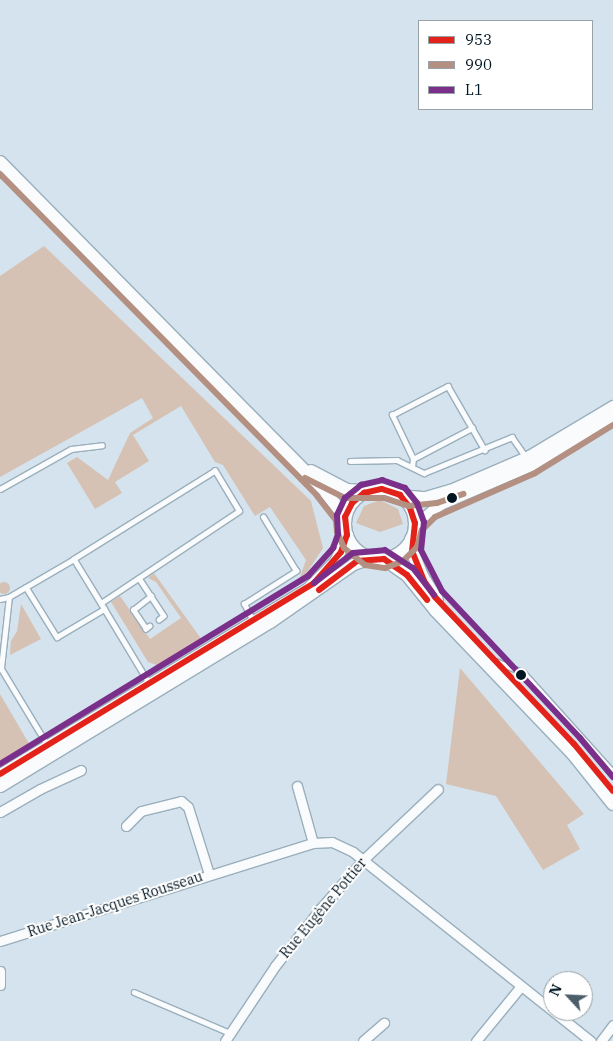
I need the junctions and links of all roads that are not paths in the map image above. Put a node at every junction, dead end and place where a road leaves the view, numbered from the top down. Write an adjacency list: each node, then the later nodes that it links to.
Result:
1 (0, 162): 10 (main road)
2 (613, 406): 9 (street)
3 (613, 415): 9 (street)
4 (472, 428): 6 (lane); 7 (lane); 7 (lane)
5 (102, 445): 12 (lane)
6 (485, 450): 9 (lane); 11 (lane)
7 (413, 459): 11 (lane)
8 (350, 461): 11 (lane)
9 (528, 461): 14 (street); 17 (street)
10 (296, 462): 13 (main road); 16 (main road)
11 (412, 467)
12 (0, 489)
13 (367, 492): 14 (main road); 16 (main road)
14 (400, 495): 17 (main road)
15 (263, 517): 30 (lane)
16 (345, 517): 18 (main road)
17 (413, 533): 21 (main road); 32 (main road)
18 (347, 535): 19 (main road); 30 (street)
19 (371, 558): 21 (main road); 30 (street)
20 (74, 559): 22 (lane); 23 (lane); 27 (lane)
21 (384, 559): 43 (main road)
22 (139, 578): 24 (lane); 27 (lane)
23 (26, 587): 25 (lane); 28 (lane)
24 (152, 596): 29 (lane); 31 (lane)
25 (9, 598): 26 (lane); 33 (lane)
26 (0, 599)
27 (101, 603): 28 (lane)
28 (104, 609): 34 (lane)
29 (160, 620)
30 (256, 625): 34 (street)
31 (150, 626)
32 (496, 661): 37 (lane); 42 (main road)
33 (1, 667): 35 (lane)
34 (152, 688): 35 (street)
35 (50, 749): 38 (street); 39 (street)
36 (81, 770): 44 (street)
37 (613, 772)
38 (0, 774)
39 (0, 786)
40 (296, 786): 46 (street)
41 (438, 789): 47 (street, Rue Eugène Pottier)
42 (613, 791)
43 (613, 804)
44 (0, 812)
45 (126, 826): 48 (street, Rue Jean-Jacques Rousseau)
46 (313, 843): 47 (street); 48 (street)
47 (363, 860): 52 (street); 56 (street, Rue Eugène Pottier)
48 (209, 874): 49 (street, Rue Jean-Jacques Rousseau)
49 (0, 941)
50 (0, 971): 51 (street)
51 (0, 985)
52 (521, 986): 58 (street); 59 (street)
53 (134, 992): 56 (lane)
54 (384, 1023): 57 (street)
55 (613, 1025): 60 (street)
56 (228, 1037)
57 (362, 1041)
58 (476, 1041)
59 (591, 1041)
60 (601, 1041)

